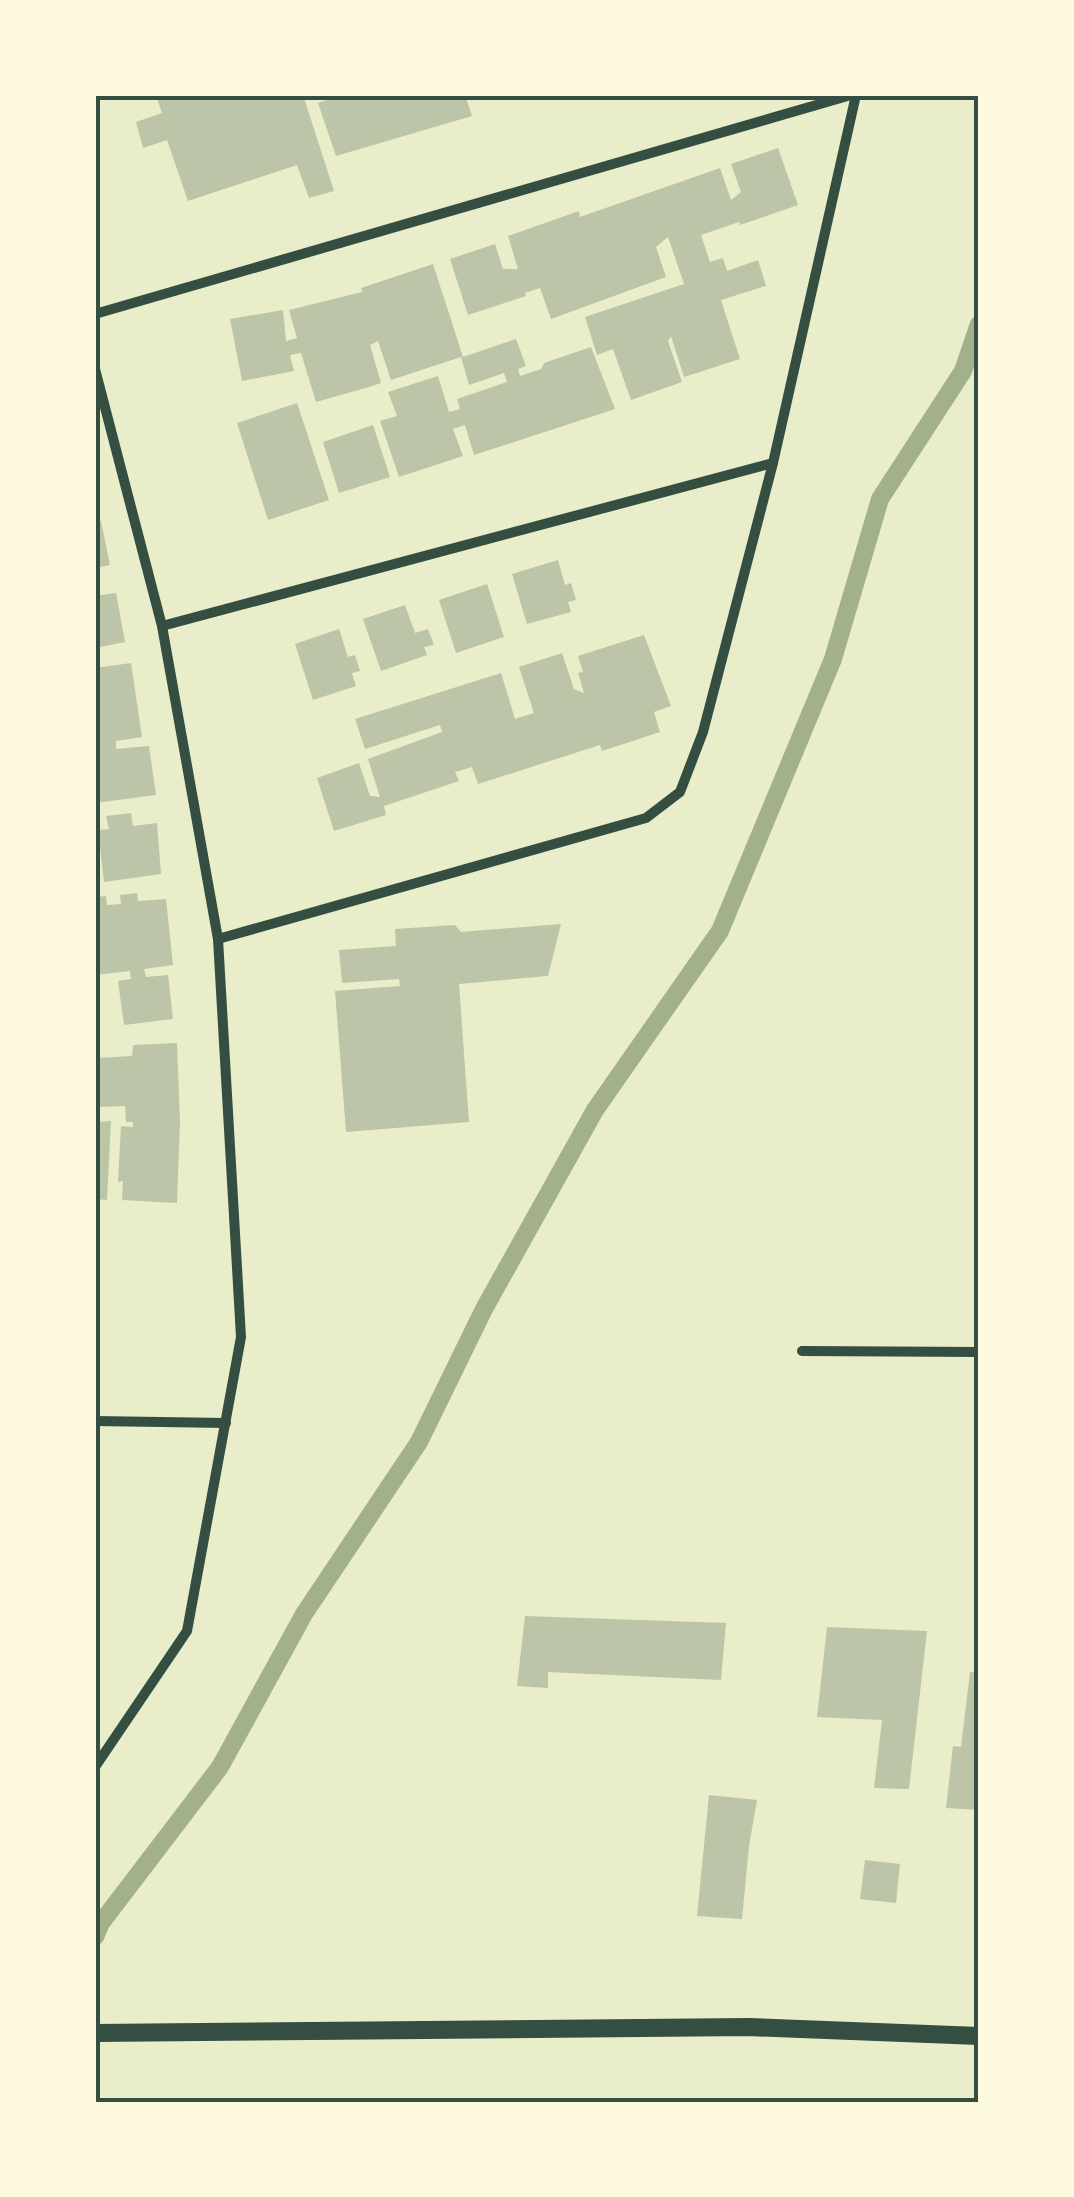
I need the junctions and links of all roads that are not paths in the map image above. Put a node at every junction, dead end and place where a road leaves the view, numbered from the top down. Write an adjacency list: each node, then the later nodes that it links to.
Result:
1 (854, 95): 2 (street); 4 (street)
2 (95, 314)
3 (95, 370): 5 (street)
4 (774, 462): 5 (street); 6 (street)
5 (162, 626): 6 (street)
6 (218, 940): 10 (street)
7 (802, 1351): 8 (street)
8 (979, 1352)
9 (95, 1421): 10 (street)
10 (226, 1423): 11 (street)
11 (95, 1767)
12 (95, 2032): 13 (street)
13 (979, 2036)

